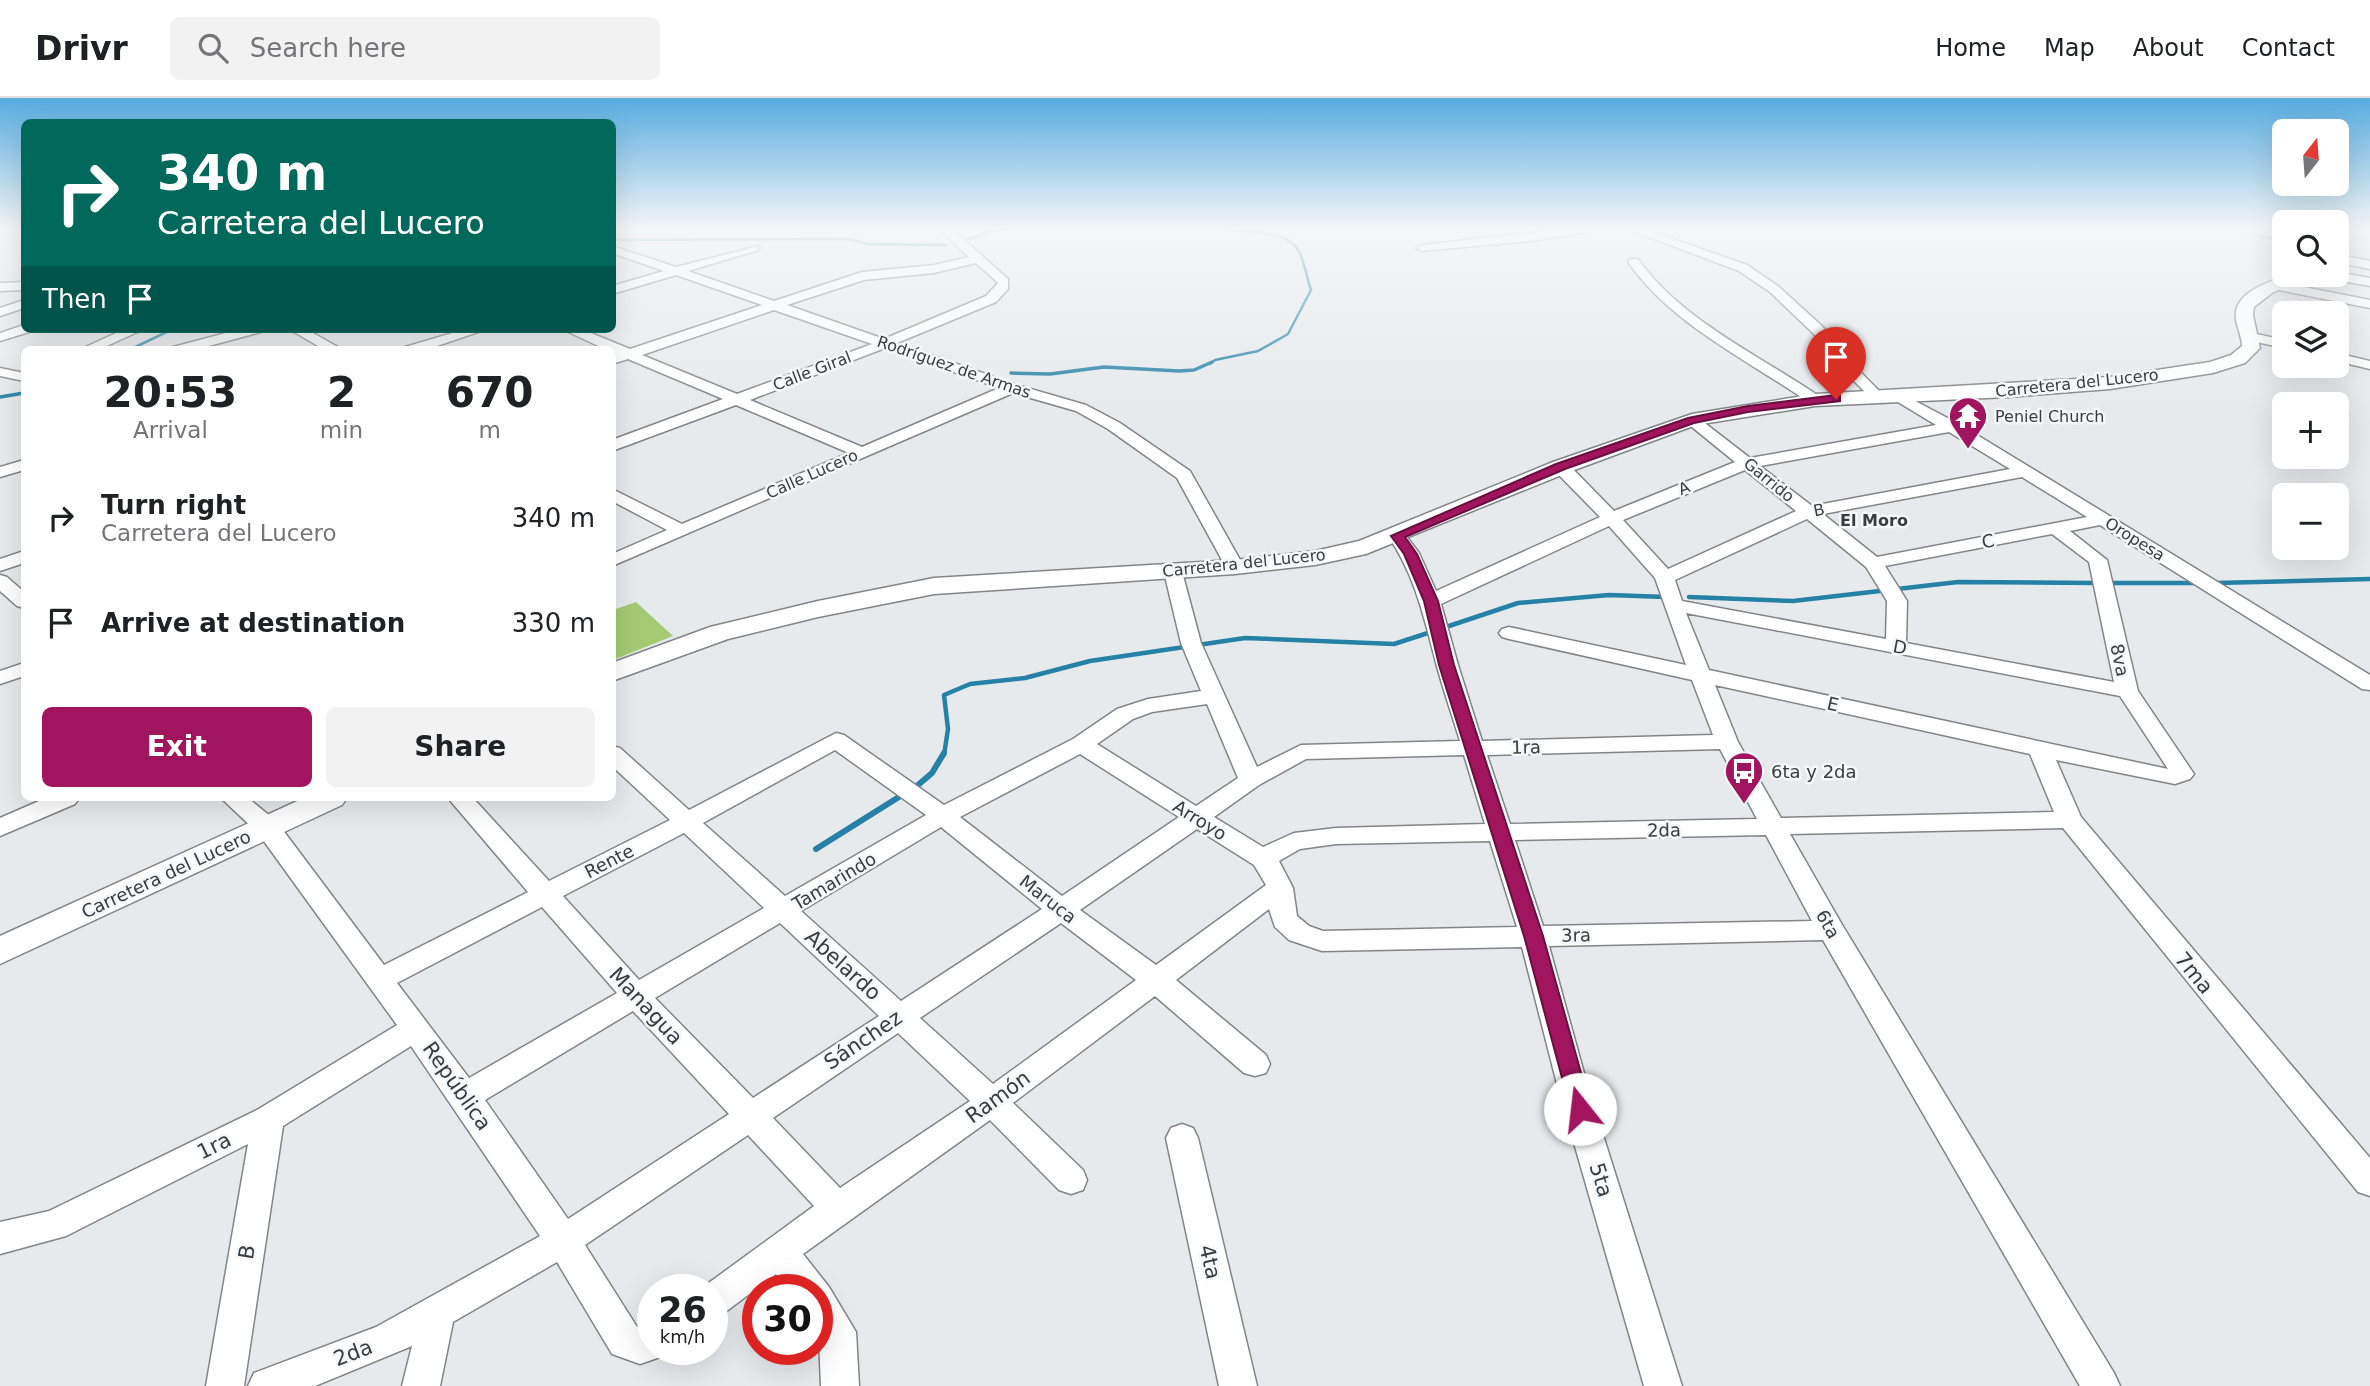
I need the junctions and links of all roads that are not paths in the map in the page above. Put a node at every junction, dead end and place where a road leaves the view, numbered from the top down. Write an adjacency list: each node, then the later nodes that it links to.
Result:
1 (726, 288): 10 (street, Rodríguez de Armas)
2 (827, 288): 10 (street)
3 (1002, 288): 21 (street, Calle Giral)
4 (1656, 288): 37 (street)
5 (1773, 288): 35 (street)
6 (2272, 288): 19 (main road)
7 (2289, 288): 8 (street)
8 (2370, 304)
9 (21, 305): 11 (street)
10 (776, 306): 21 (street, Rodríguez de Armas); 28 (street)
11 (0, 312)
12 (21, 330): 18 (street)
13 (127, 333): 22 (street)
14 (241, 333): 23 (street)
15 (304, 333): 24 (street)
16 (467, 333): 25 (street)
17 (578, 333): 26 (street)
18 (0, 337)
19 (2252, 337): 20 (street); 35 (main road, Carretera del Lucero)
20 (2272, 341)
21 (884, 344): 34 (street, Rodríguez de Armas); 36 (street, Calle Giral)
22 (96, 346)
23 (193, 346)
24 (329, 346)
25 (423, 346)
26 (608, 346)
27 (616, 349): 28 (street)
28 (629, 355): 29 (street); 36 (street)
29 (616, 359)
30 (2349, 360): 31 (street)
31 (2370, 365)
32 (0, 372): 33 (street)
33 (21, 376)
34 (1012, 388): 41 (street, Calle Lucero); 59 (street, Rodríguez de Armas)
35 (1888, 396): 37 (main road, Carretera del Lucero); 39 (street, Oropesa)
36 (737, 399): 40 (street, Calle Giral); 41 (street)
37 (1815, 400): 38 (main road, Carretera del Lucero)
38 (1692, 420): 42 (street, Garrido); 44 (main road, Carretera del Lucero)
39 (1953, 427): 42 (street, A); 45 (street, Oropesa)
40 (616, 444)
41 (861, 452): 52 (street, Calle Lucero)
42 (1748, 463): 48 (street, Garrido); 49 (street, A)
43 (21, 466): 46 (street)
44 (1560, 467): 49 (street, 6ta); 53 (main road, Carretera del Lucero)
45 (2025, 471): 48 (street, B); 50 (street, Oropesa)
46 (0, 472)
47 (616, 496): 52 (street)
48 (1808, 512): 56 (street, Garrido); 61 (street, B)
49 (1609, 519): 61 (street, 6ta); 64 (street, A)
50 (2102, 519): 51 (street, C); 58 (street, Oropesa)
51 (2055, 528): 56 (street, C); 73 (street, 8va)
52 (682, 531): 55 (street, Calle Lucero)
53 (1397, 536): 59 (main road, Carretera del Lucero); 64 (street, 5ta)
54 (21, 558): 57 (street)
55 (616, 559)
56 (1874, 563): 67 (street, Garrido)
57 (0, 565)
58 (2177, 565): 72 (street, Oropesa)
59 (1234, 567): 60 (main road, Carretera del Lucero)
60 (1173, 572): 69 (main road, Carretera del Lucero); 74 (street)
61 (1665, 578): 65 (street, 6ta)
62 (0, 581): 63 (street)
63 (21, 599)
64 (1431, 601): 78 (street, 5ta)
65 (1672, 605): 67 (street, D); 70 (street, 6ta)
66 (1509, 633): 70 (street, E)
67 (1896, 646): 73 (street, D)
68 (21, 670): 71 (street)
69 (616, 672)
70 (1699, 673): 76 (street, 6ta); 79 (street, E)
71 (0, 678)
72 (2370, 684)
73 (2127, 691): 82 (street, 8va)
74 (1213, 696): 77 (street, Tamarindo); 83 (street)
75 (836, 740): 88 (street, Maruca); 91 (street, Rente)
76 (1727, 742): 78 (street, 1ra); 94 (street, 6ta)
77 (1082, 744): 88 (street, Tamarindo); 89 (street, Arroyo)
78 (1475, 748): 81 (street, 1ra); 95 (street, 5ta)
79 (2040, 750): 82 (street, E); 90 (street, 7ma)
80 (616, 757): 91 (street, Abelardo)
81 (1285, 760): 83 (street, Sánchez)
82 (2157, 775)
83 (1251, 780): 89 (street, Sánchez)
84 (60, 801): 93 (street)
85 (237, 801): 92 (street, República)
86 (324, 801): 92 (main road, Carretera del Lucero)
87 (463, 801): 98 (street, Managua)
88 (942, 816): 99 (street, Maruca); 100 (street, Tamarindo)
89 (1196, 819): 96 (street, Arroyo); 99 (street, Sánchez)
90 (2070, 820): 94 (street, 2da); 117 (street, 7ma)
91 (688, 821): 98 (street, Rente); 100 (street, Abelardo)
92 (267, 827): 104 (main road, Carretera del Lucero); 105 (street, República)
93 (0, 828)
94 (1776, 829): 95 (street, 2da); 102 (street, 6ta)
95 (1500, 833): 96 (street, 2da); 103 (street, 5ta)
96 (1263, 859): 97 (street, Arroyo)
97 (1280, 888): 101 (street, Arroyo); 106 (street, Ramón)
98 (547, 894): 105 (street, Rente); 107 (street, Managua)
99 (1061, 910): 106 (street, Maruca); 108 (street, Sánchez)
100 (784, 911): 107 (street, Tamarindo); 108 (street, Abelardo)
101 (1284, 920): 103 (street, 3ra)
102 (1831, 930): 103 (street, 3ra); 133 (street, 6ta)
103 (1533, 936): 132 (street, 5ta)
104 (0, 951)
105 (380, 979): 109 (street, República)
106 (1156, 980): 110 (street, Maruca); 112 (street, Ramón)
107 (636, 996): 111 (street, Tamarindo); 113 (street, Managua)
108 (899, 1016): 112 (street, Abelardo); 113 (street, Sánchez)
109 (416, 1028): 111 (street, República); 114 (street, 1ra)
110 (1255, 1064)
111 (466, 1096): 120 (street, República)
112 (992, 1101): 116 (street, Abelardo); 118 (street, Ramón)
113 (749, 1116): 118 (street, Managua); 120 (street, Sánchez)
114 (268, 1119): 119 (street, 1ra); 127 (street, B)
115 (1182, 1138): 131 (street, 4ta)
116 (1071, 1180)
117 (2370, 1182)
118 (838, 1208): 121 (street, Ramón)
119 (0, 1238)
120 (563, 1241): 124 (street, Sánchez); 126 (street, República)
121 (781, 1253): 122 (street); 123 (street, Ramón)
122 (797, 1274)
123 (728, 1290)
124 (437, 1314): 128 (street, 2da); 129 (street)
125 (833, 1324): 130 (street)
126 (637, 1343)
127 (225, 1386)
128 (267, 1386)
129 (421, 1386)
130 (840, 1386)
131 (1238, 1386)
132 (1663, 1386)
133 (2101, 1386)

